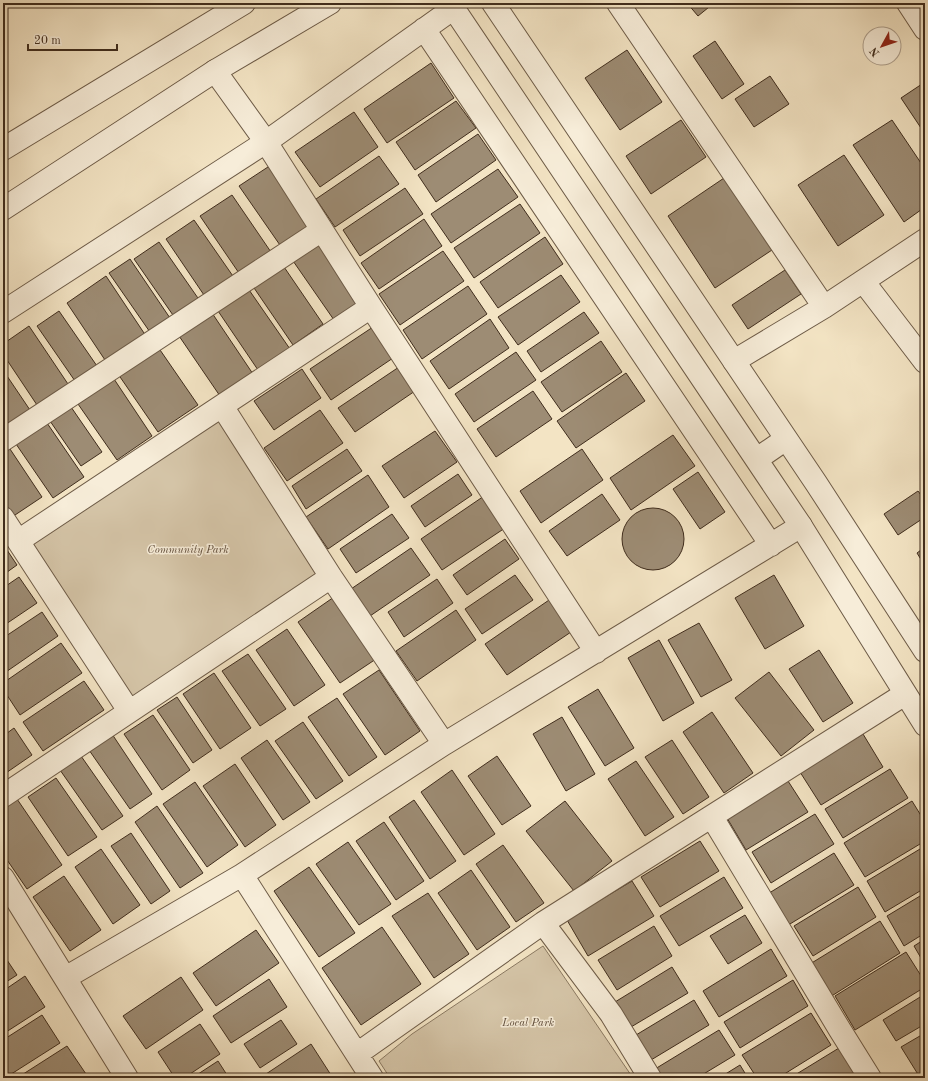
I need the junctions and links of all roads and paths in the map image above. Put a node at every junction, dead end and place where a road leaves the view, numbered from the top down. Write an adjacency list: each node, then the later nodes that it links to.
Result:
1 (244, 3): 11 (street)
2 (330, 3): 9 (street)
3 (493, 3): 19 (street)
4 (618, 3): 17 (street)
5 (908, 3): 7 (street)
6 (452, 6): 8 (street); 24 (street)
7 (925, 29)
8 (424, 30): 10 (street); 28 (street)
9 (215, 70): 10 (street); 12 (street)
10 (266, 142): 13 (street); 18 (street)
11 (3, 149)
12 (3, 209)
13 (322, 230): 16 (street); 23 (street)
14 (925, 240): 15 (street)
15 (863, 281): 17 (street); 20 (street)
16 (371, 307): 21 (street); 31 (street)
17 (824, 307): 19 (street)
18 (3, 312)
19 (734, 361): 22 (street)
20 (925, 362)
21 (222, 406): 27 (street); 29 (street)
22 (786, 439): 24 (street); 30 (street)
23 (3, 440)
24 (756, 459): 26 (street)
25 (3, 518): 27 (street)
26 (801, 526): 28 (street); 32 (street)
27 (18, 541): 33 (street)
28 (771, 545): 31 (street)
29 (331, 577): 33 (street); 35 (street)
30 (925, 651)
31 (596, 652): 35 (street)
32 (905, 694): 34 (street); 37 (street)
33 (129, 712): 36 (street)
34 (925, 725)
35 (444, 744): 38 (street)
36 (3, 796)
37 (712, 817): 40 (street); 46 (street)
38 (242, 875): 41 (street); 42 (street)
39 (3, 878): 41 (street)
40 (543, 923): 42 (street); 45 (street)
41 (65, 978): 43 (street)
42 (357, 1054): 44 (street)
43 (127, 1078)
44 (372, 1078)
45 (650, 1078)
46 (870, 1078)

